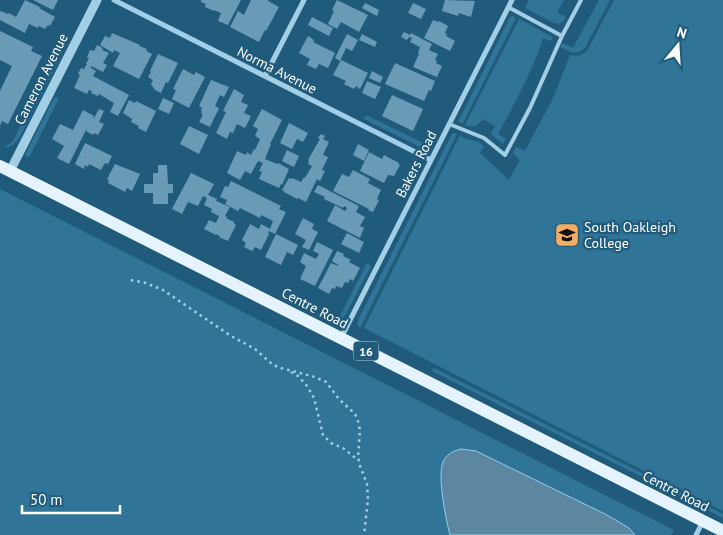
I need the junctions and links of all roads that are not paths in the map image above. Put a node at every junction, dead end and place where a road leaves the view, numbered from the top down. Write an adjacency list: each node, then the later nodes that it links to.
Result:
1 (97, 0): 11 (street, Cameron Avenue)
2 (114, 0): 8 (street, Norma Avenue)
3 (304, 0): 8 (street)
4 (512, 0): 6 (street, Bakers Road)
5 (582, 0): 7 (lane)
6 (508, 7): 7 (lane); 9 (street, Bakers Road)
7 (562, 36): 9 (lane)
8 (265, 76): 10 (street, Norma Avenue)
9 (449, 124): 10 (street, Bakers Road)
10 (431, 160): 12 (street, Bakers Road)
11 (5, 168): 12 (main road, Centre Road / 16)
12 (341, 338): 13 (main road, Centre Road / 16)
13 (703, 521): 14 (main road, Centre Road / 16); 15 (street)
14 (723, 531)
15 (696, 535)

